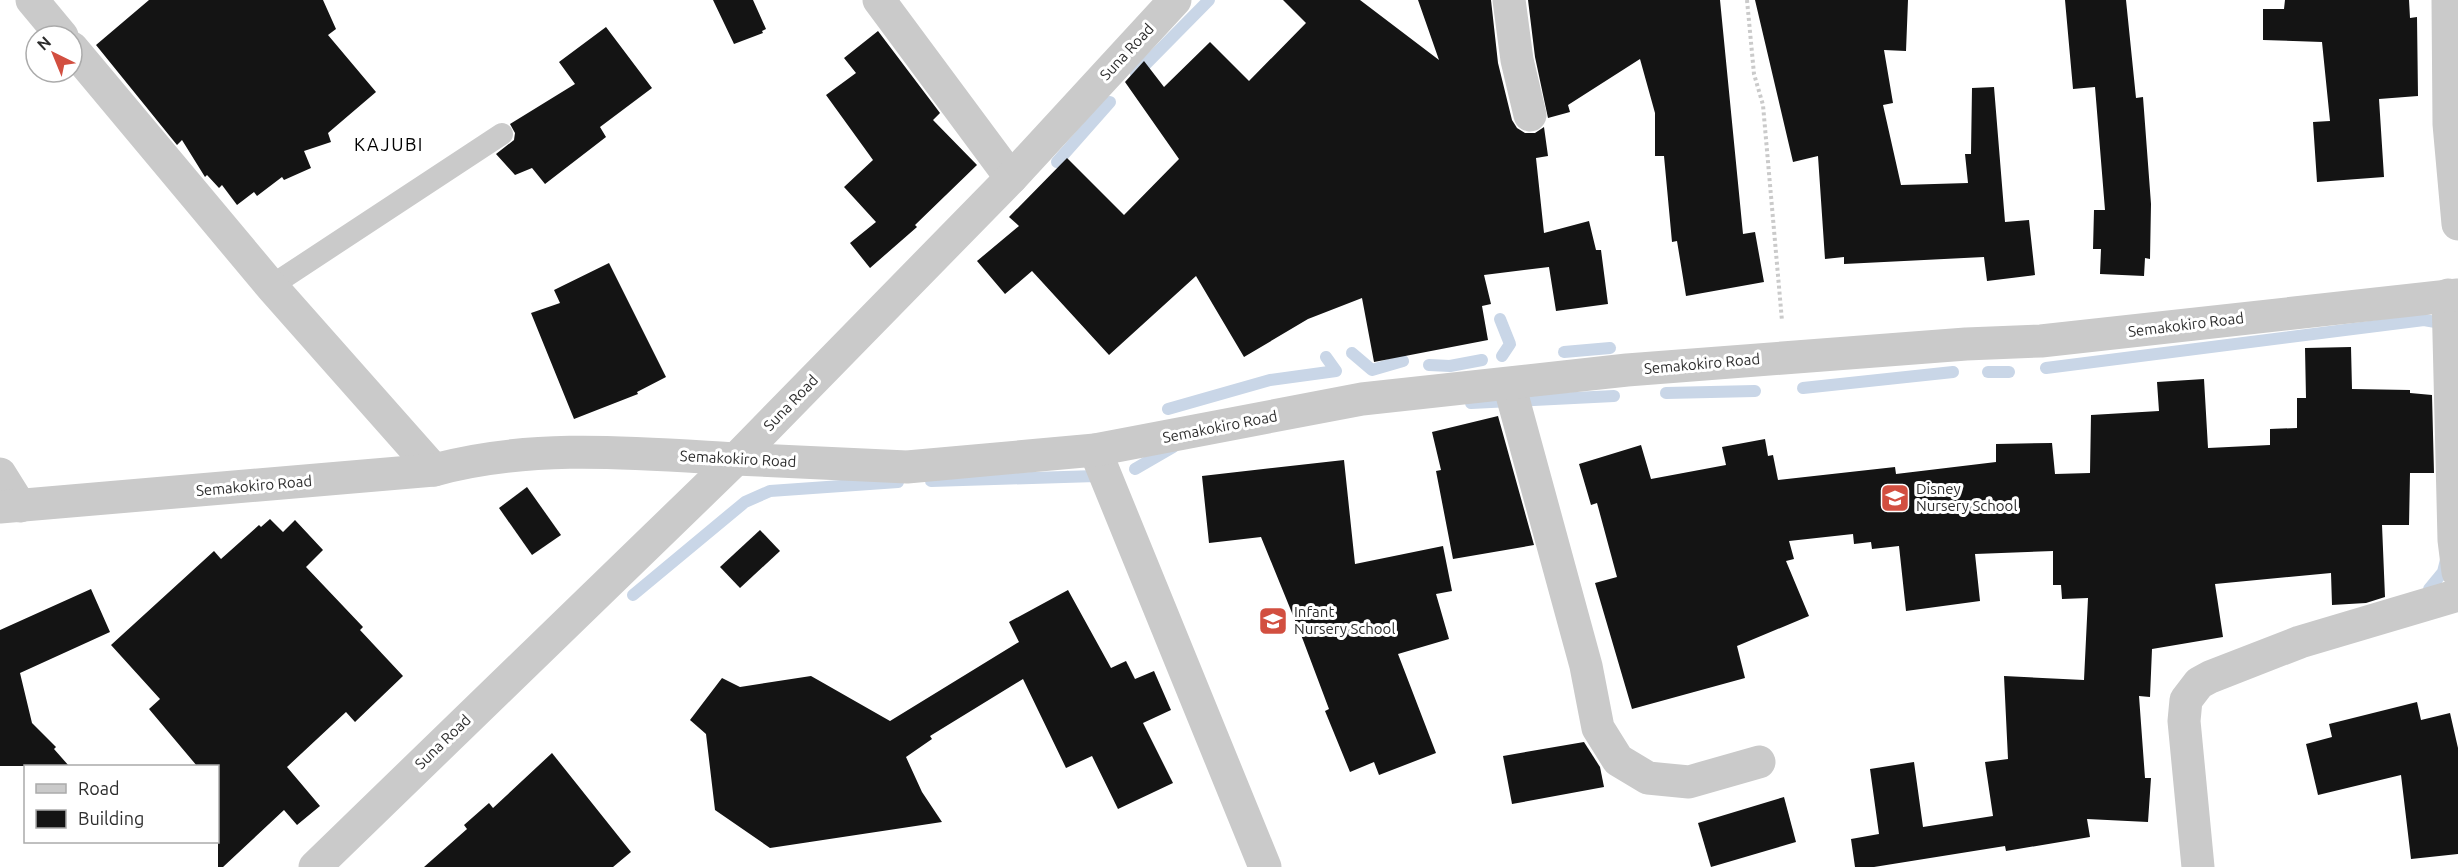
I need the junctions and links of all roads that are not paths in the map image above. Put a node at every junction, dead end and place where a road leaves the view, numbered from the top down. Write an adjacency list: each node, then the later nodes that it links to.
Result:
1 (32, 0): 6 (street)
2 (879, 0): 10 (street)
3 (1175, 0): 10 (street, Suna Road)
4 (1509, 0): 8 (street)
5 (2448, 0): 11 (street)
6 (52, 24)
7 (84, 62): 12 (street)
8 (1530, 115)
9 (502, 134): 12 (lane)
10 (1011, 178): 16 (street, Suna Road)
11 (2458, 224)
12 (271, 286): 17 (street)
13 (2453, 295): 14 (street, Semakokiro Road); 20 (street)
14 (1509, 384): 15 (street, Semakokiro Road); 22 (street)
15 (1095, 450): 16 (street, Semakokiro Road); 24 (street)
16 (736, 459): 17 (street, Semakokiro Road); 23 (street, Suna Road)
17 (434, 470): 19 (street, Semakokiro Road)
18 (0, 474): 19 (street, Semakokiro Road)
19 (10, 506)
20 (2458, 572)
21 (2458, 595): 25 (street)
22 (1759, 762)
23 (315, 867)
24 (1265, 867)
25 (2198, 867)

